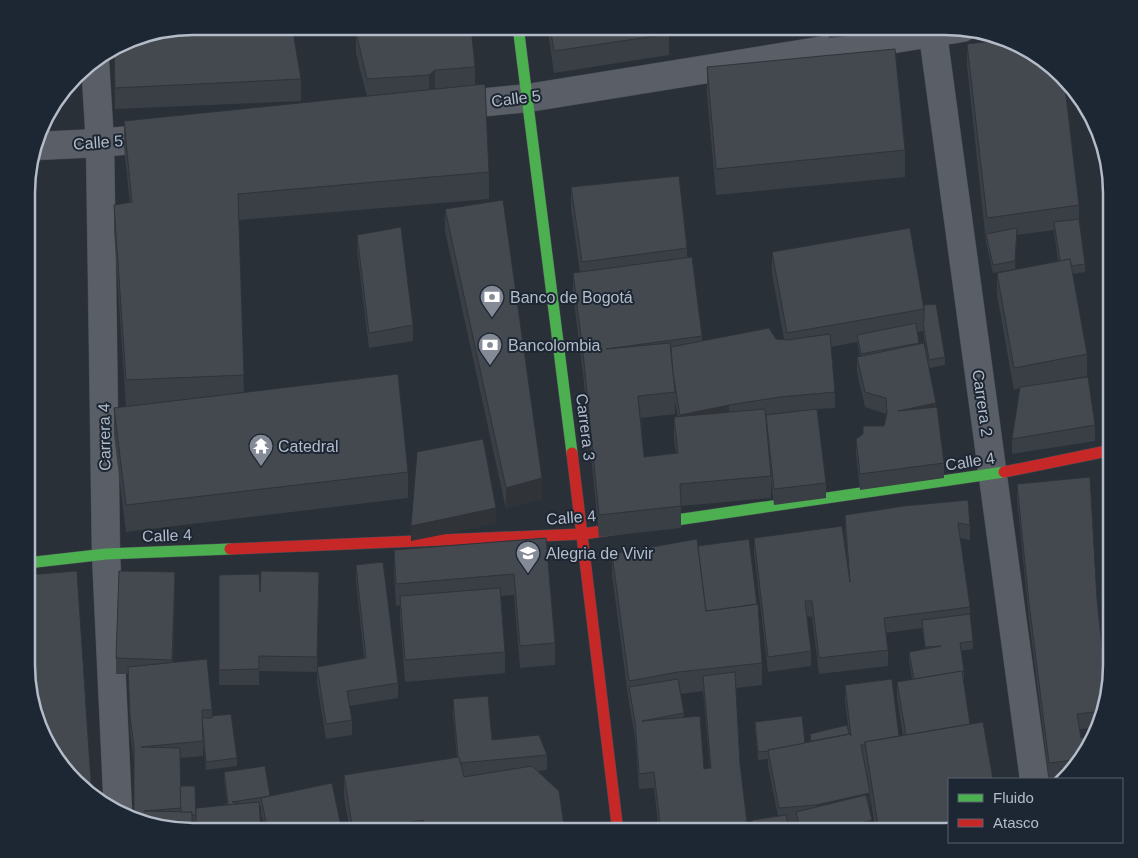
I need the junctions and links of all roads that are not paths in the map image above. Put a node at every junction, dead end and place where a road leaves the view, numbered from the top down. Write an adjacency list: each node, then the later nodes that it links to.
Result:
1 (519, 35): 5 (street, Carrera 3)
2 (898, 35): 5 (street, Calle 5)
3 (934, 35): 11 (street, Carrera 2)
4 (96, 69): 8 (street, Carrera 4)
5 (528, 98): 6 (street, Calle 5); 12 (street, Carrera 3)
6 (421, 109)
7 (187, 134): 8 (street, Calle 5)
8 (100, 144): 9 (street, Calle 5); 13 (street, Carrera 4)
9 (42, 146)
10 (1103, 452): 11 (street, Calle 4)
11 (992, 474): 12 (street, Calle 4); 15 (street, Carrera 2)
12 (583, 534): 13 (street, Calle 4); 17 (street, Carrera 3)
13 (106, 554): 14 (street, Calle 4); 16 (street, Carrera 4)
14 (35, 562)
15 (1034, 778)
16 (118, 804)
17 (617, 823)

